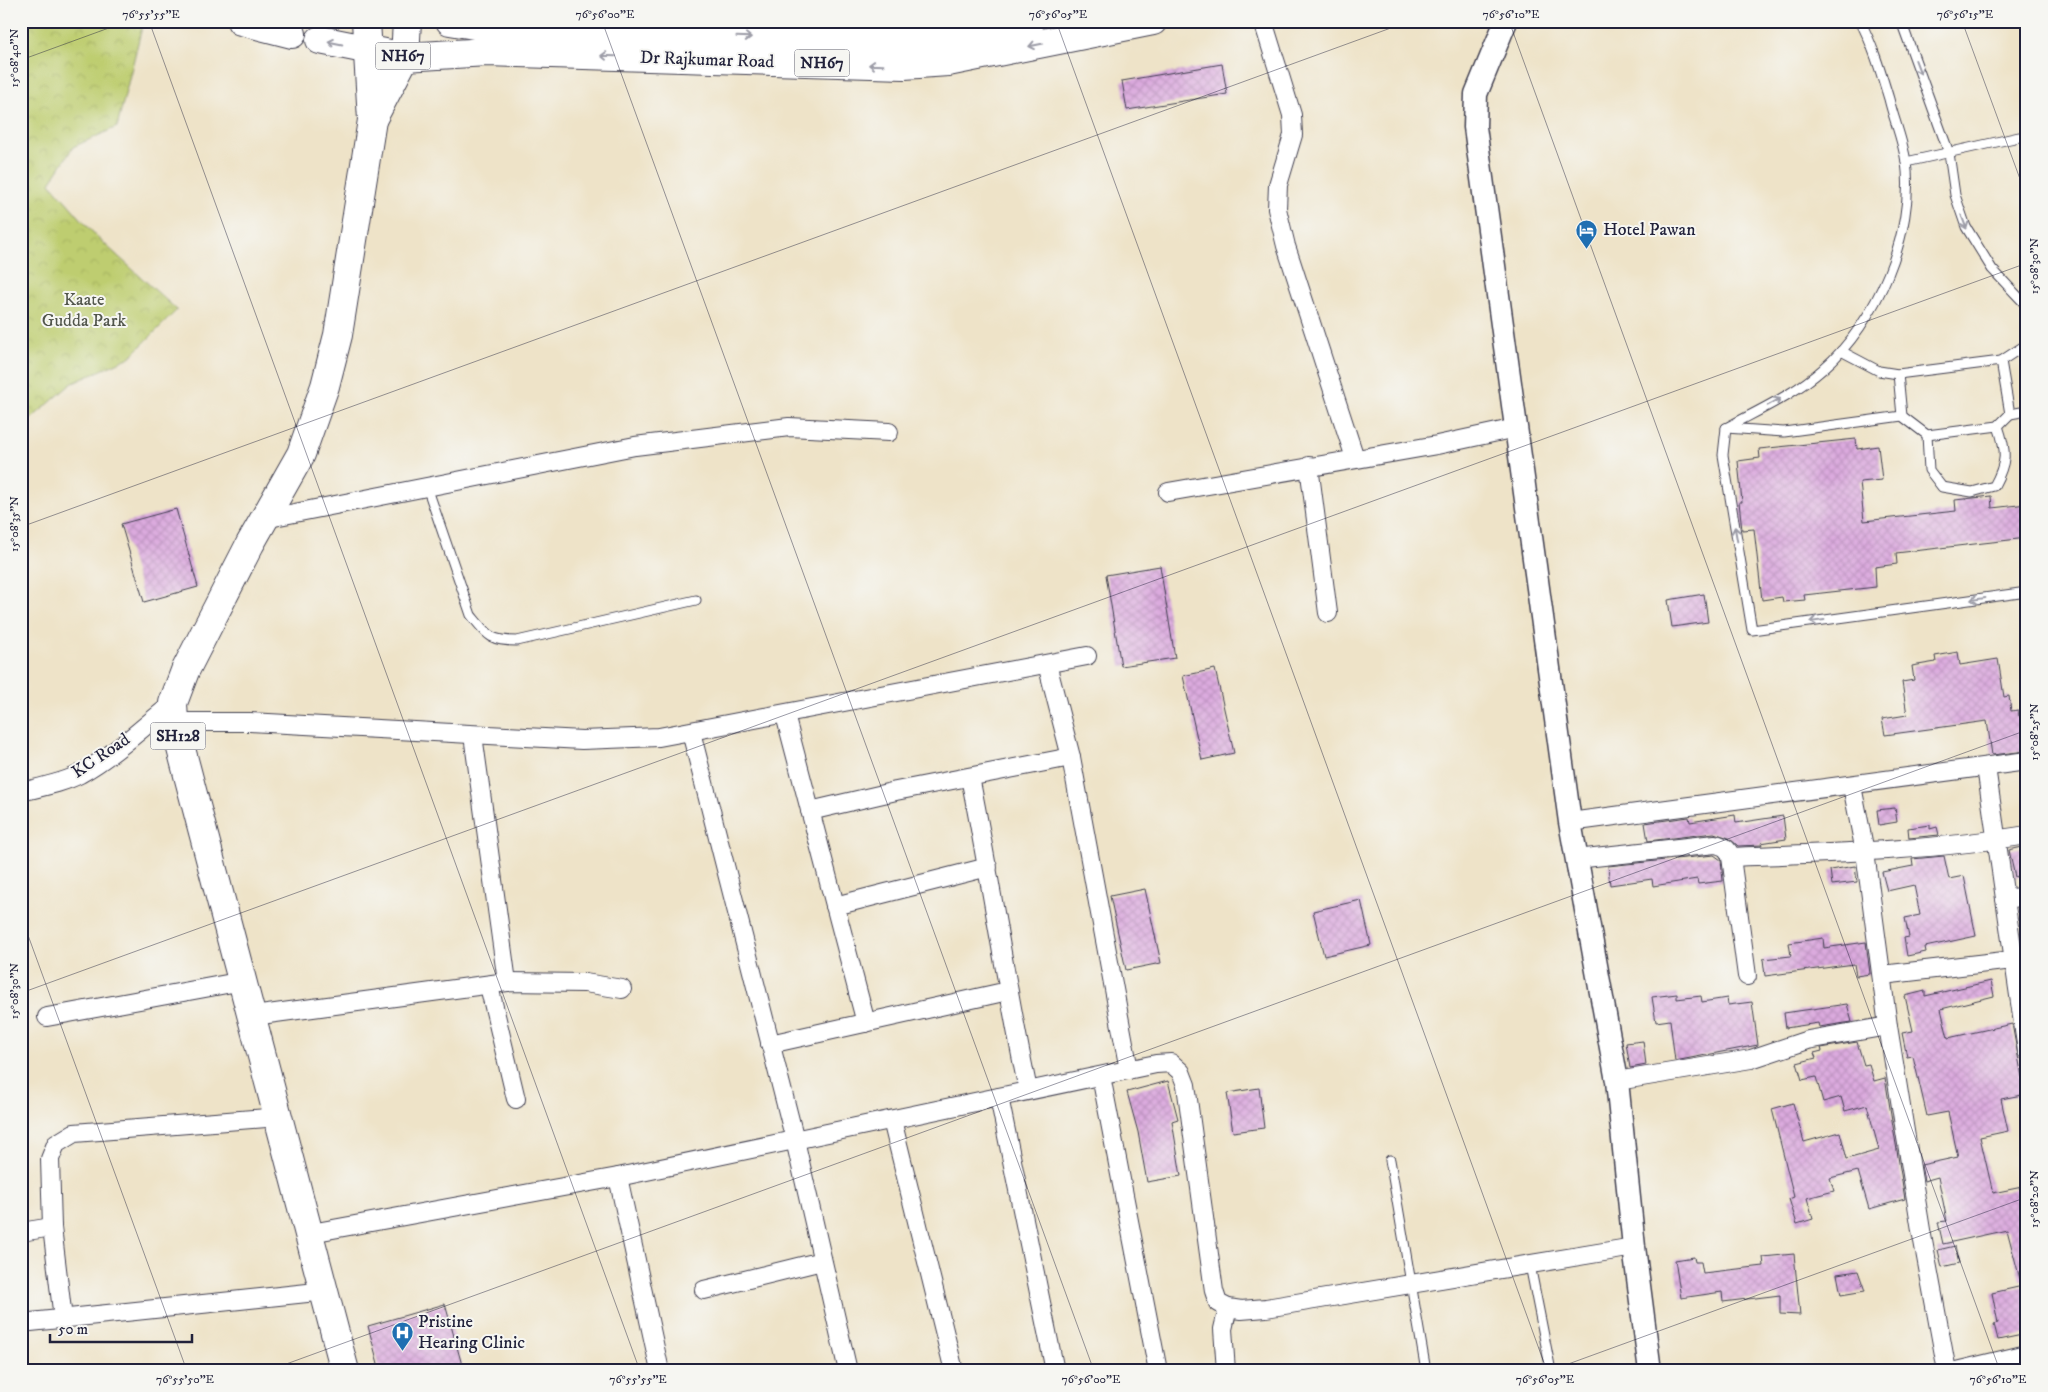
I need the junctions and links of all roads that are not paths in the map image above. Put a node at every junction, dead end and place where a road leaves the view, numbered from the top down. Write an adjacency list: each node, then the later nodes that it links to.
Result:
1 (240, 21): 12 (main road)
2 (366, 21): 15 (main road, SH128)
3 (407, 21): 16 (main road, SH128)
4 (450, 21): 14 (main road, Dr Rajkumar Road / NH67)
5 (1031, 21): 11 (main road, Dr Rajkumar Road / NH67)
6 (1153, 21): 14 (main road, Dr Rajkumar Road / NH67, one-way to 14)
7 (1262, 21): 35 (street)
8 (1506, 21): 31 (street)
9 (1860, 21): 21 (lane)
10 (1901, 21): 20 (lane, one-way to 20)
11 (903, 31): 14 (main road, Dr Rajkumar Road / NH67, one-way to 11)
12 (292, 34)
13 (320, 40): 15 (main road, Dr Rajkumar Road / NH67, one-way to 13)
14 (486, 40): 16 (main road, Dr Rajkumar Road / NH67)
15 (366, 50): 16 (main road, Dr Rajkumar Road / NH67); 17 (main road, SH128)
16 (405, 57): 17 (main road, SH128)
17 (372, 120): 39 (main road, SH128)
18 (2023, 137): 19 (lane); 20 (lane)
19 (2027, 144)
20 (1948, 153): 21 (lane); 22 (lane, one-way to 22)
21 (1906, 162): 24 (lane)
22 (2027, 306)
23 (2027, 344): 25 (lane)
24 (1841, 351): 26 (lane); 32 (lane, one-way to 24)
25 (2001, 361): 26 (lane); 28 (lane)
26 (1898, 374): 29 (lane)
27 (2027, 411): 28 (lane)
28 (2010, 414): 30 (lane)
29 (1902, 416): 32 (lane); 34 (lane)
30 (1998, 426): 34 (lane); 34 (lane)
31 (1516, 428): 35 (street); 56 (street)
32 (1726, 428): 40 (lane, one-way to 32)
33 (889, 432): 37 (street)
34 (1927, 435)
35 (1355, 458): 36 (street)
36 (1309, 466): 38 (street); 42 (street)
37 (427, 487): 39 (street); 41 (lane)
38 (1168, 492)
39 (264, 519): 45 (main road, SH128)
40 (2027, 592)
41 (696, 600)
42 (1328, 613)
43 (1087, 656): 44 (street)
44 (1047, 664): 46 (street); 49 (street)
45 (173, 712): 48 (street); 54 (street, KC Road); 69 (main road, SH128)
46 (785, 715): 47 (street); 55 (street)
47 (691, 732): 48 (street); 78 (street)
48 (473, 735): 70 (street)
49 (1071, 757): 52 (street); 80 (street)
50 (2027, 761): 51 (street)
51 (1986, 767): 53 (street); 58 (street)
52 (970, 777): 55 (street); 62 (street)
53 (1852, 786): 56 (street); 59 (street)
54 (21, 792)
55 (810, 811): 65 (street)
56 (1570, 822): 61 (street)
57 (2027, 835): 58 (street)
58 (1996, 840): 59 (street); 64 (street)
59 (1865, 852): 60 (street); 67 (street)
60 (1731, 857): 61 (street); 68 (street)
61 (1576, 859): 82 (street)
62 (988, 868): 65 (street); 73 (street)
63 (2027, 896): 64 (street)
64 (2004, 899): 66 (street)
65 (835, 906): 76 (street)
66 (2013, 960): 67 (street); 79 (street)
67 (1882, 975): 77 (street)
68 (1747, 976)
69 (243, 981): 74 (main road, SH128); 75 (street)
70 (507, 982): 71 (street); 72 (street)
71 (489, 986): 74 (street); 85 (street)
72 (622, 989)
73 (1008, 991): 76 (street); 83 (street)
74 (252, 1016): 86 (main road, SH128)
75 (47, 1017)
76 (866, 1023): 78 (street)
77 (1888, 1026): 82 (street); 114 (street)
78 (770, 1044): 88 (street)
79 (2027, 1052)
80 (1129, 1070): 81 (street); 100 (street)
81 (1101, 1076): 83 (street); 109 (street)
82 (1617, 1081): 94 (street)
83 (1028, 1090): 84 (street)
84 (999, 1097): 87 (street); 108 (street)
85 (516, 1099)
86 (279, 1117): 91 (street); 93 (main road, SH128)
87 (892, 1120): 88 (street); 107 (street)
88 (795, 1140): 90 (street); 95 (street)
89 (1390, 1160): 97 (lane)
90 (618, 1177): 93 (street); 105 (street)
91 (52, 1227): 92 (street); 101 (street)
92 (21, 1232)
93 (310, 1233): 99 (main road, SH128)
94 (1634, 1247): 96 (street); 113 (street)
95 (822, 1261): 98 (street); 106 (street)
96 (1530, 1265): 97 (street); 112 (lane)
97 (1411, 1284): 100 (street); 111 (lane)
98 (704, 1290)
99 (326, 1291): 101 (street); 104 (main road, SH128)
100 (1228, 1308): 110 (street)
101 (63, 1319): 102 (street)
102 (21, 1323)
103 (2027, 1354): 115 (street)
104 (345, 1371)
105 (660, 1371)
106 (848, 1371)
107 (954, 1371)
108 (1055, 1371)
109 (1158, 1371)
110 (1226, 1371)
111 (1426, 1371)
112 (1551, 1371)
113 (1650, 1371)
114 (1947, 1371)
115 (1956, 1371)

